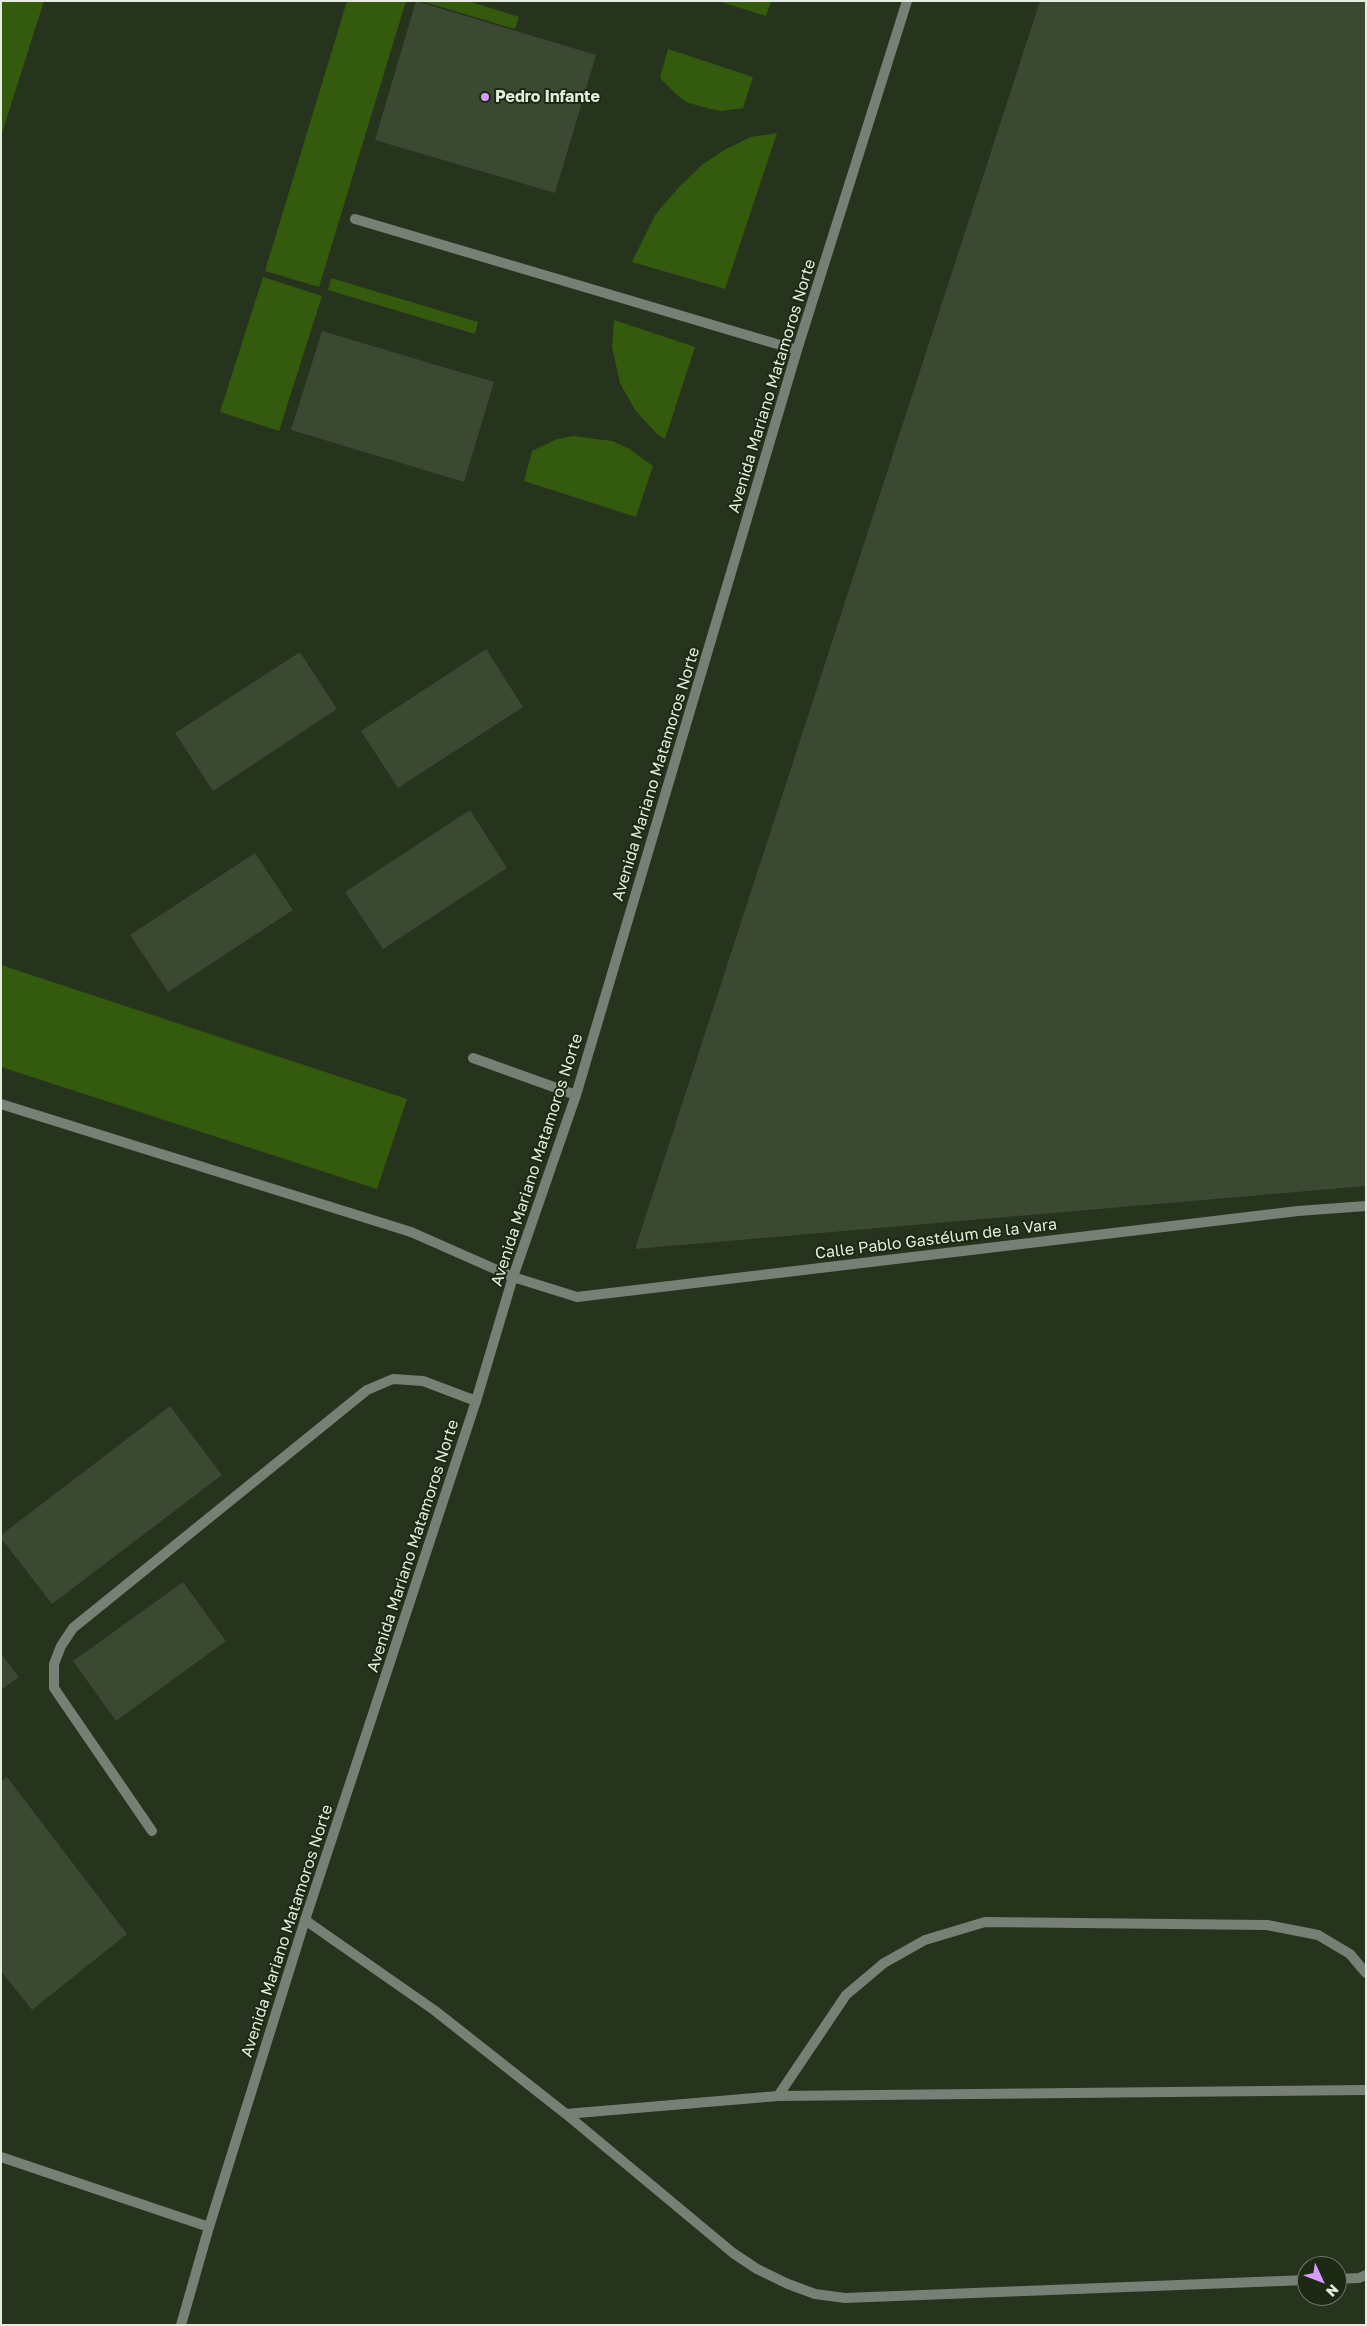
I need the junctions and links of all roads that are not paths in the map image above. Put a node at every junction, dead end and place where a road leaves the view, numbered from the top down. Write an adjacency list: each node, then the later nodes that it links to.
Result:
1 (907, 1): 3 (street, Avenida Mariano Matamoros Norte)
2 (355, 219): 3 (street)
3 (797, 350): 5 (street, Avenida Mariano Matamoros Norte)
4 (473, 1058): 5 (street)
5 (576, 1095): 8 (street, Avenida Mariano Matamoros Norte)
6 (1, 1104): 8 (street, Calle Pablo Gastélum de la Vara)
7 (1366, 1206): 8 (street, Calle Pablo Gastélum de la Vara)
8 (513, 1277): 9 (street, Avenida Mariano Matamoros Norte)
9 (476, 1401): 10 (street); 11 (street, Avenida Mariano Matamoros Norte)
10 (152, 1831)
11 (305, 1920): 15 (street); 17 (street, Avenida Mariano Matamoros Norte)
12 (1366, 1973): 14 (street)
13 (1366, 2090): 14 (street)
14 (778, 2096): 15 (street)
15 (566, 2114): 20 (street)
16 (1, 2157): 17 (street)
17 (209, 2227): 21 (street, Avenida Mariano Matamoros Norte)
18 (1366, 2275): 19 (street)
19 (1347, 2279)
20 (1297, 2280)
21 (181, 2325)

